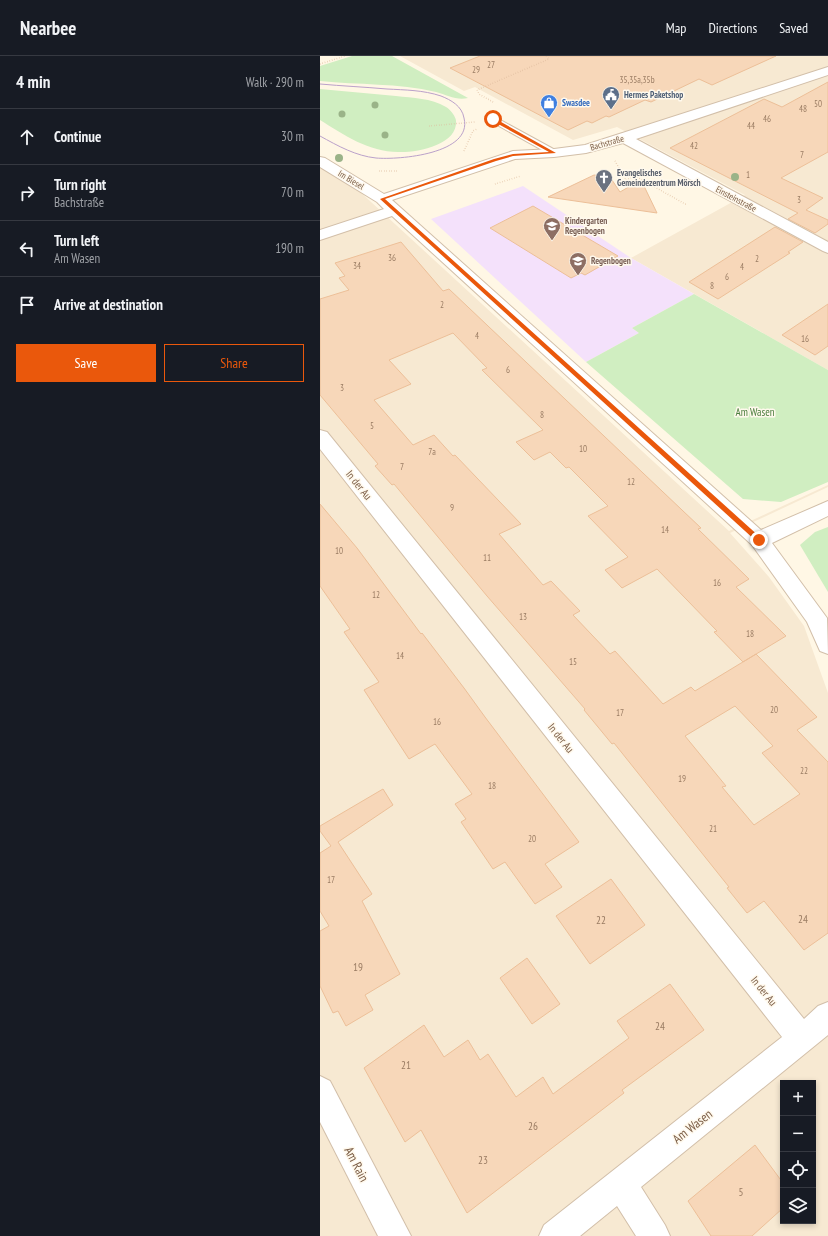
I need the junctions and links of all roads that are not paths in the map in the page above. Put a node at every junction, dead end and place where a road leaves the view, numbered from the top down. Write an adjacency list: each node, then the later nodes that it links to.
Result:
1 (828, 71): 3 (street, Bachstraße)
2 (493, 119): 4 (lane)
3 (624, 138): 4 (street, Bachstraße); 8 (street, Einsteinstraße)
4 (554, 153): 6 (street, Bachstraße)
5 (320, 161): 6 (street, Im Biesel)
6 (388, 204): 7 (street, Bachstraße); 11 (street)
7 (320, 235)
8 (828, 248)
9 (320, 436): 14 (street, In der Au)
10 (828, 508): 11 (street)
11 (759, 540): 12 (street)
12 (828, 645)
13 (828, 1016): 14 (street, Am Wasen)
14 (802, 1039): 16 (street, Am Wasen)
15 (320, 1091): 17 (street, Am Rain)
16 (621, 1183): 18 (street, Am Wasen); 19 (street)
17 (395, 1236)
18 (555, 1236)
19 (654, 1236)

